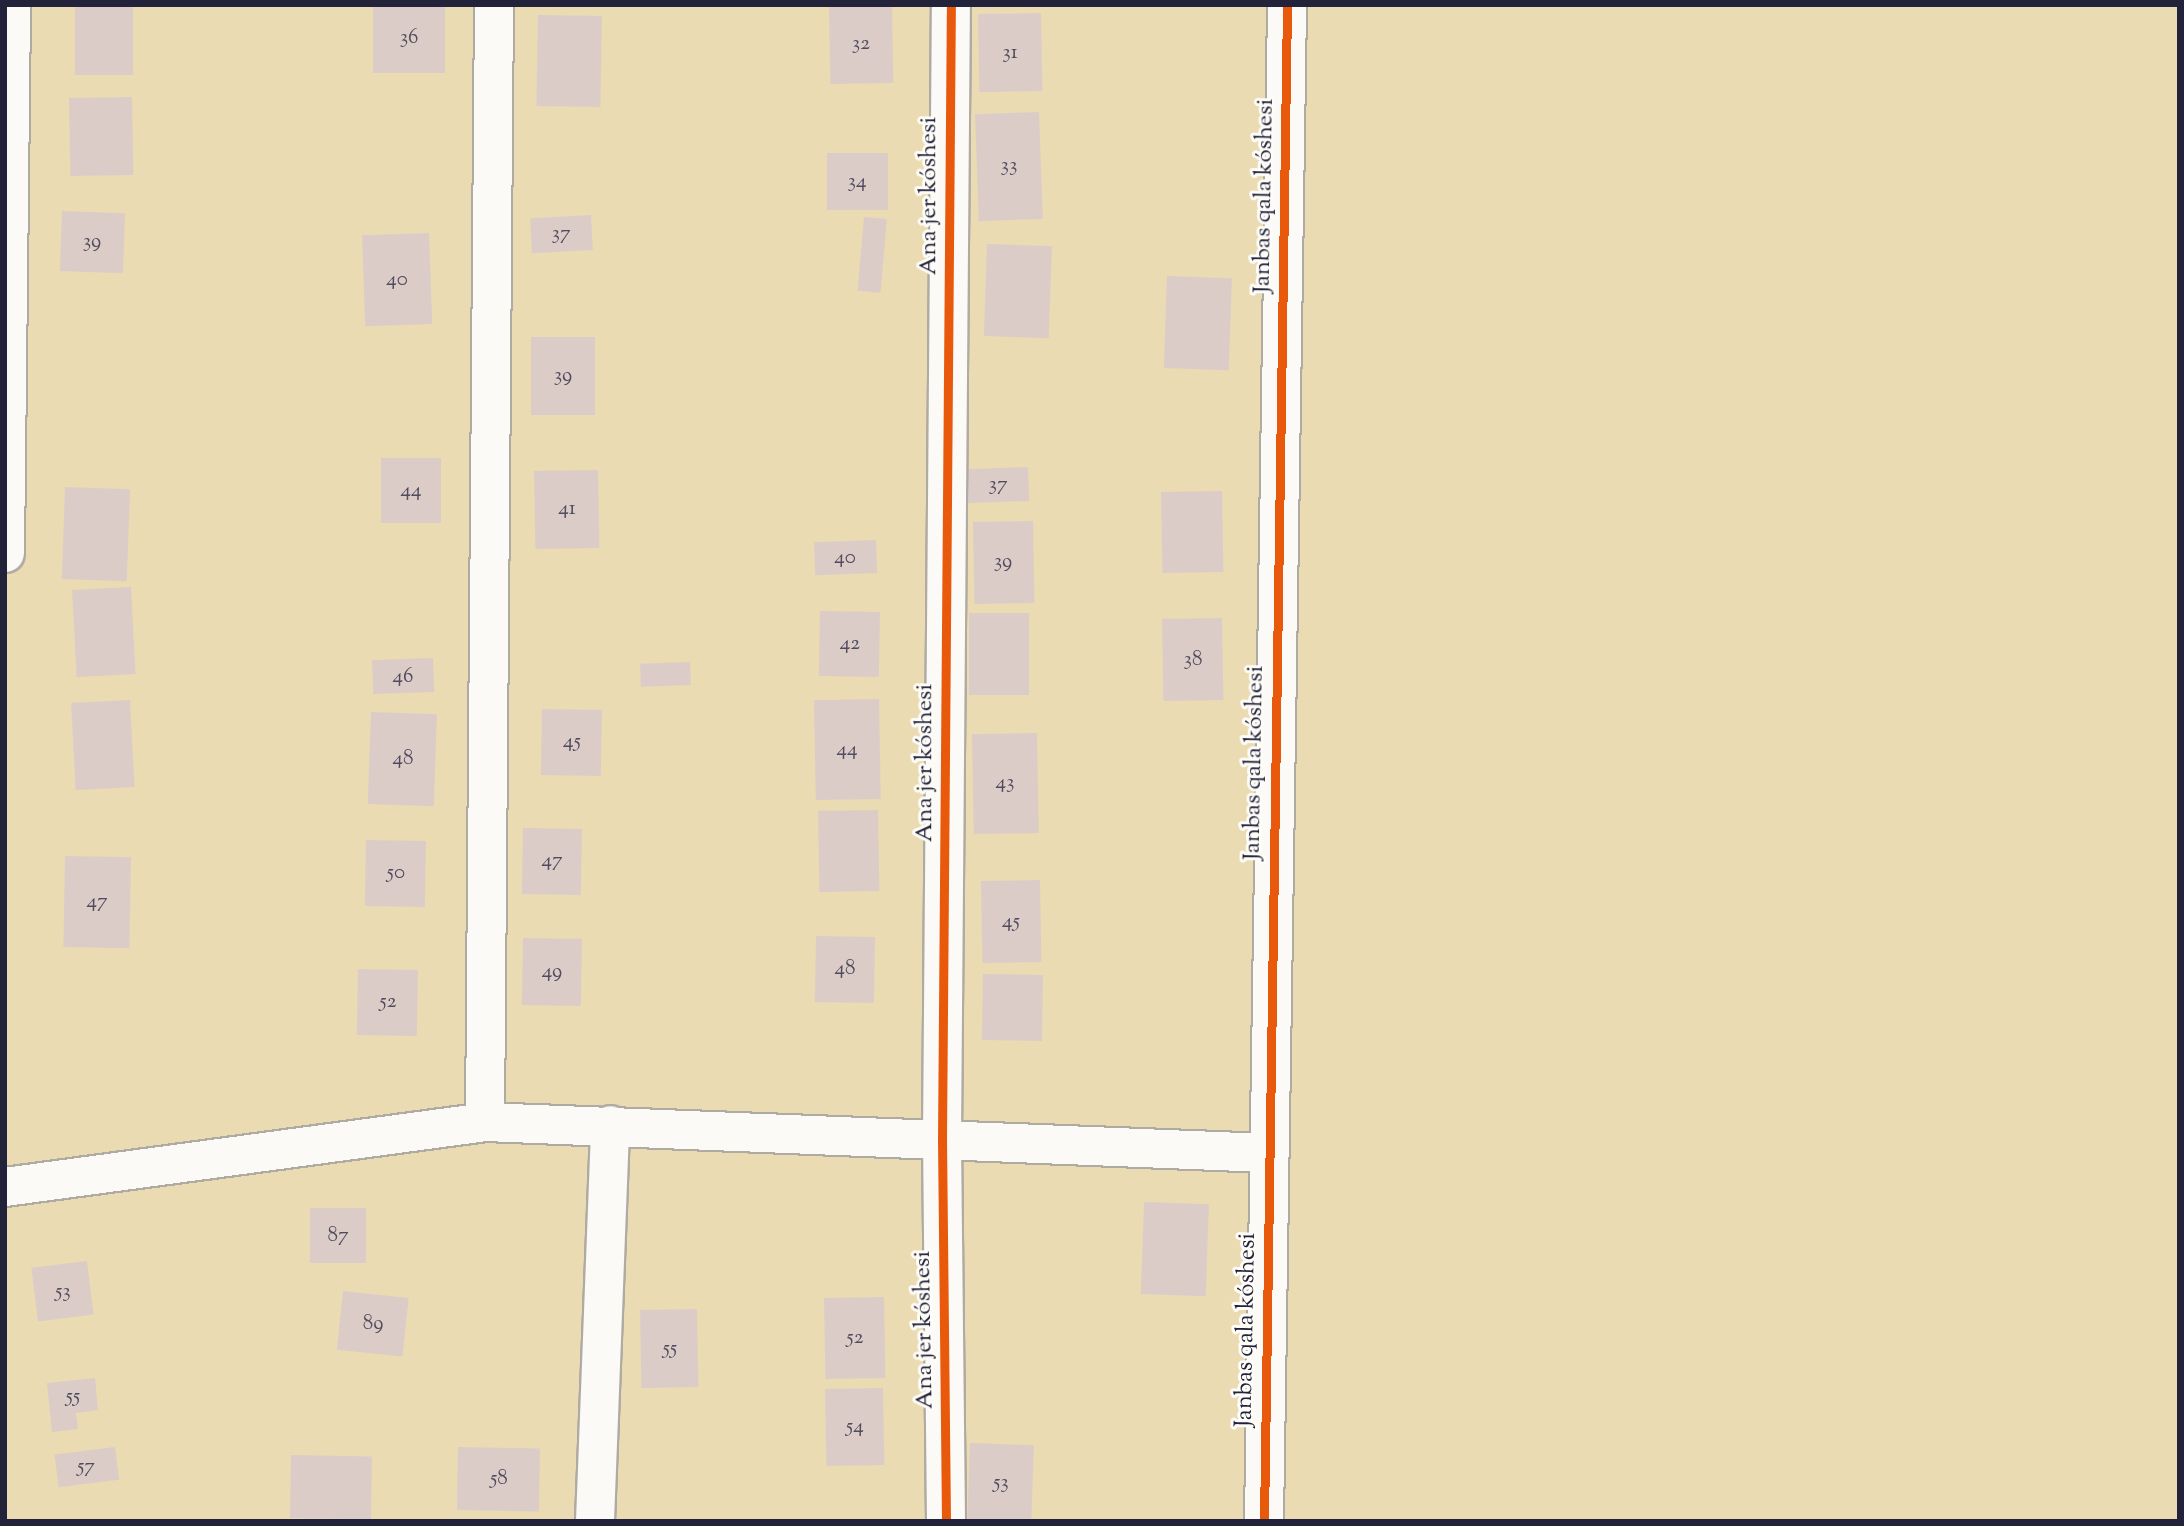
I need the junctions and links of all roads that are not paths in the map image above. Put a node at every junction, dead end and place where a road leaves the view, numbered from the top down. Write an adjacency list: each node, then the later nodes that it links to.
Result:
1 (11, 5): 5 (street)
2 (494, 5): 6 (street)
3 (951, 5): 8 (street, Ana jer kóshesi)
4 (1287, 5): 9 (street, Janbas qala kóshesi)
5 (5, 553)
6 (485, 1122): 7 (street); 10 (street)
7 (610, 1125): 8 (street); 11 (street)
8 (942, 1139): 9 (street); 12 (street, Ana jer kóshesi)
9 (1268, 1153): 13 (street, Janbas qala kóshesi)
10 (5, 1187)
11 (596, 1521)
12 (946, 1521)
13 (1264, 1521)

